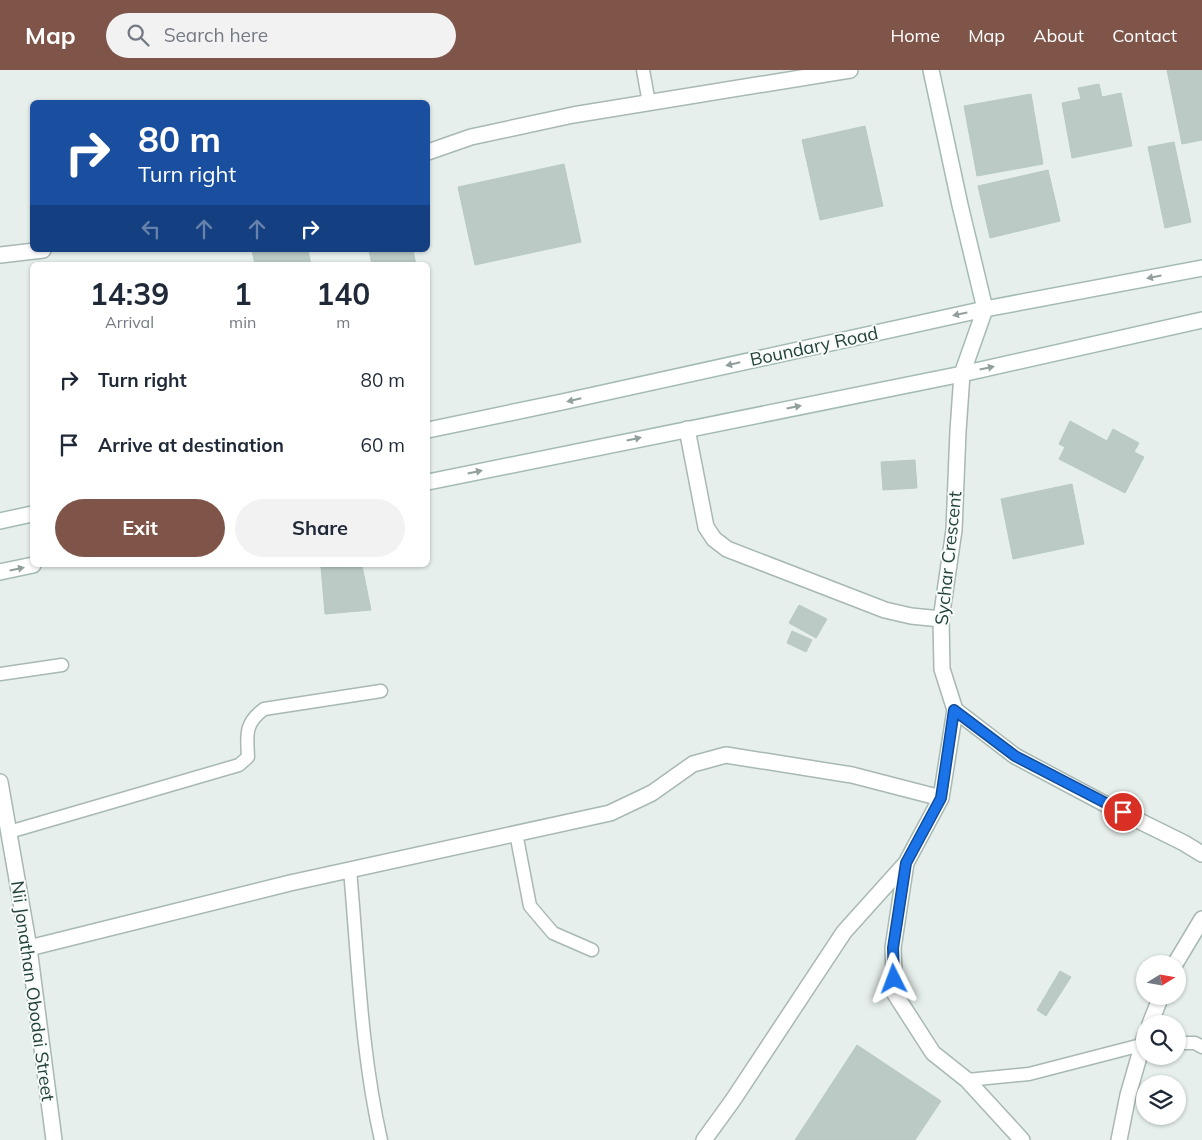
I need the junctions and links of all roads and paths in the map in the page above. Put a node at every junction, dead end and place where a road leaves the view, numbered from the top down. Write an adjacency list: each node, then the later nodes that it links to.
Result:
1 (643, 70): 4 (lane)
2 (850, 70): 4 (street)
3 (931, 70): 9 (street)
4 (649, 103): 5 (street)
5 (430, 151)
6 (30, 252): 7 (street)
7 (0, 255)
8 (1202, 268): 9 (street, Boundary Road, one-way to 9)
9 (985, 308): 11 (street, Sychar Crescent); 13 (street, Boundary Road, one-way to 13)
10 (1202, 320): 11 (street, one-way to 10)
11 (962, 374): 12 (street, one-way to 11); 19 (street, Sychar Crescent)
12 (687, 429): 14 (street, one-way to 12); 19 (street)
13 (430, 430)
14 (430, 482)
15 (30, 514): 16 (street)
16 (0, 521)
17 (30, 566): 18 (street, one-way to 17)
18 (0, 572)
19 (940, 620): 23 (street, Sychar Crescent)
20 (62, 665): 21 (lane)
21 (0, 674)
22 (381, 692): 26 (lane)
23 (954, 710): 25 (street); 28 (street)
24 (0, 782): 26 (street, Nii Jonathan Obodai Street)
25 (941, 798): 27 (street); 29 (street)
26 (9, 832): 32 (street, Nii Jonathan Obodai Street)
27 (516, 833): 30 (street); 33 (lane)
28 (1202, 854)
29 (906, 863): 39 (street); 42 (street)
30 (350, 870): 32 (street); 41 (lane)
31 (1202, 919): 34 (street)
32 (30, 948): 40 (street, Nii Jonathan Obodai Street)
33 (592, 950)
34 (1180, 955)
35 (1136, 1043): 39 (lane)
36 (1186, 1043): 37 (lane)
37 (1202, 1047)
38 (1137, 1065): 44 (street)
39 (967, 1080): 43 (street)
40 (54, 1140)
41 (381, 1140)
42 (704, 1140)
43 (1022, 1140)
44 (1119, 1140)

